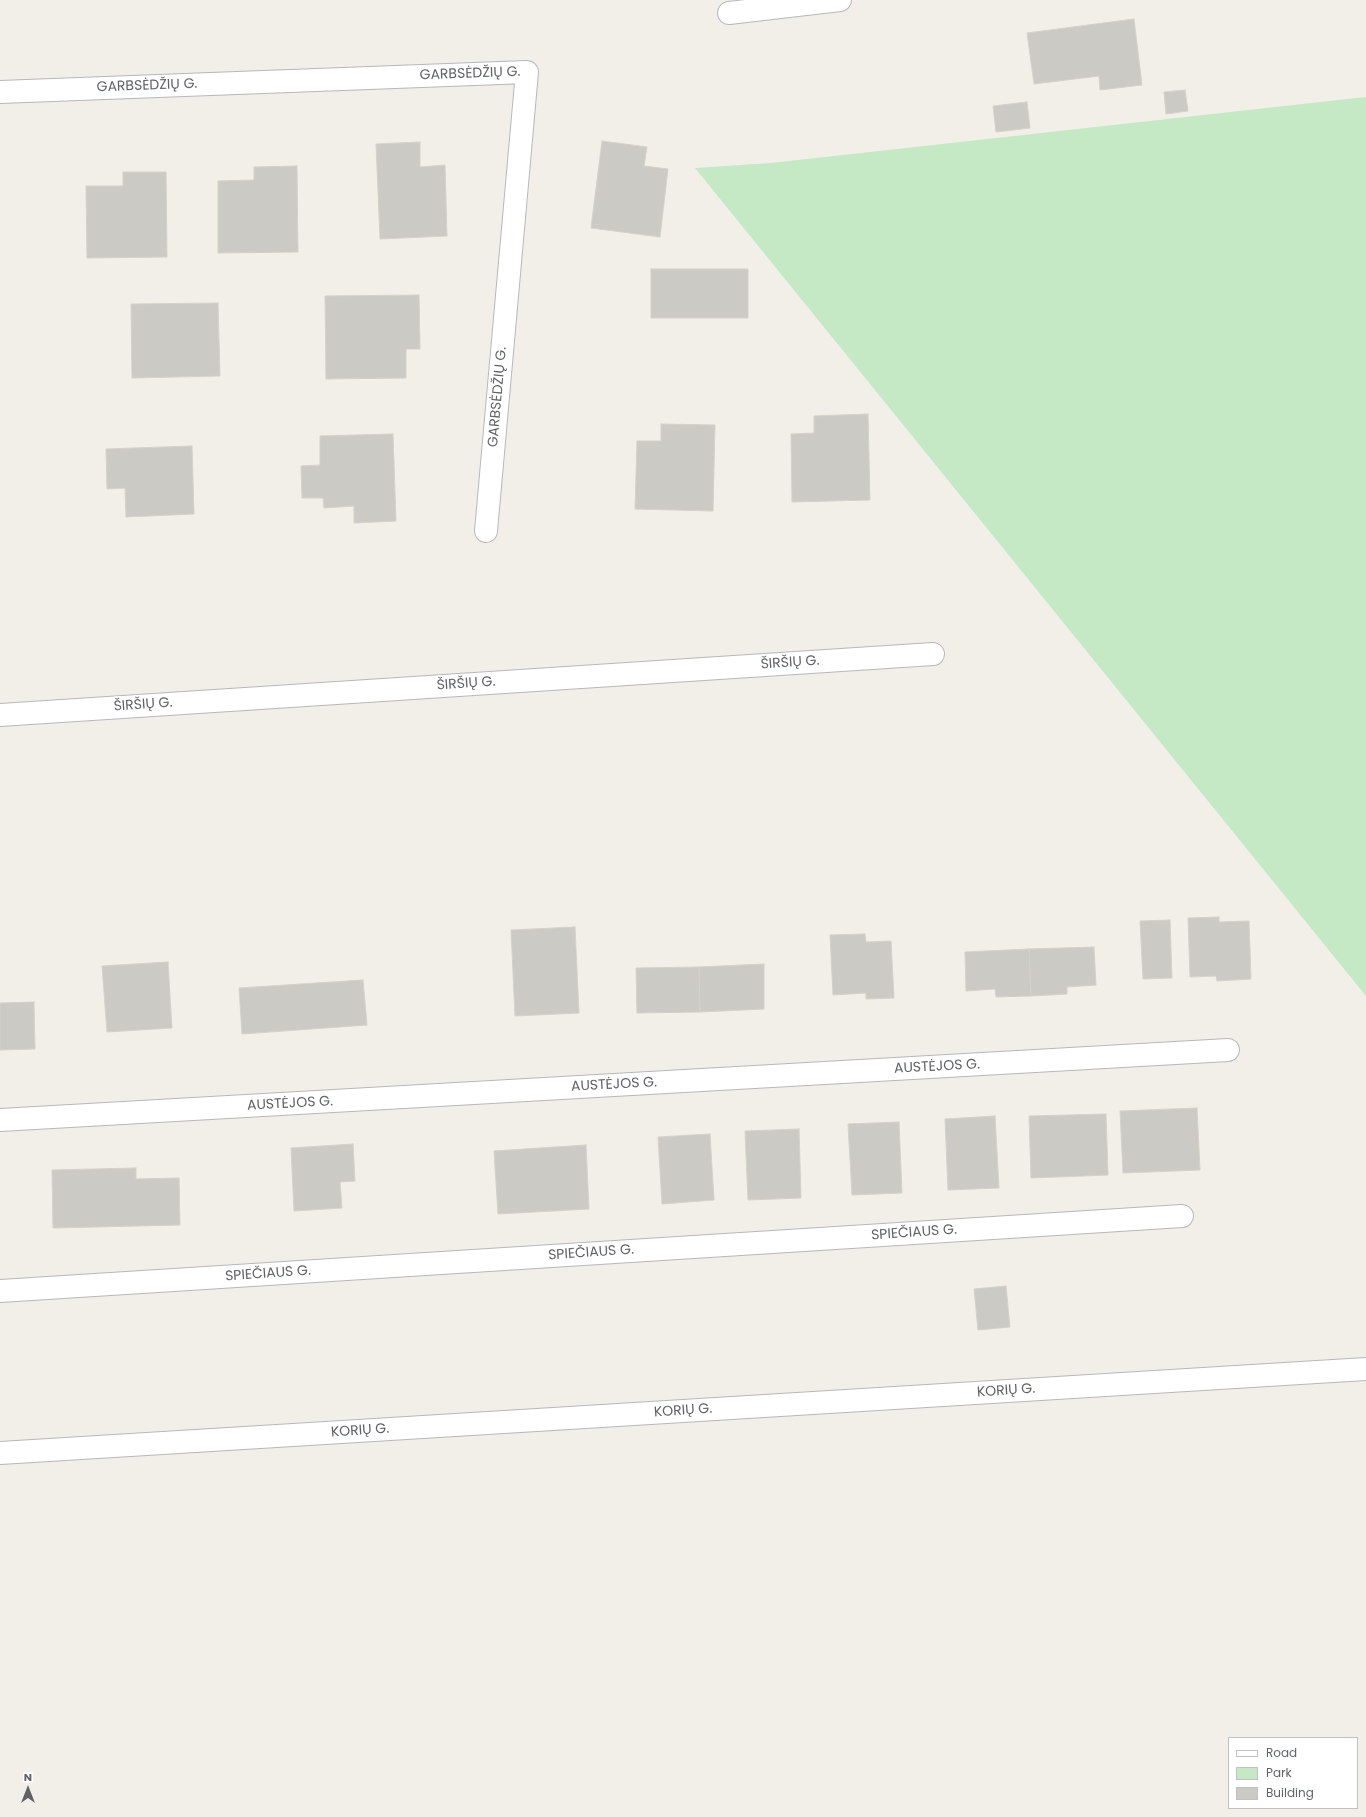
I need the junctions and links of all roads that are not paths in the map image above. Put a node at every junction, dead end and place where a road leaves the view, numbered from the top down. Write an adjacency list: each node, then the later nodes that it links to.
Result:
1 (840, 0): 2 (street)
2 (729, 13)
3 (0, 92): 4 (street, GARBSĖDŽIŲ G.)
4 (486, 531)
5 (933, 654): 6 (street, ŠIRŠIŲ G.)
6 (0, 714)
7 (1228, 1050): 8 (street, AUSTĖJOS G.)
8 (0, 1120)
9 (1182, 1216): 10 (street, SPIEČIAUS G.)
10 (0, 1290)
11 (1366, 1369): 12 (street, KORIŲ G.)
12 (0, 1453)

